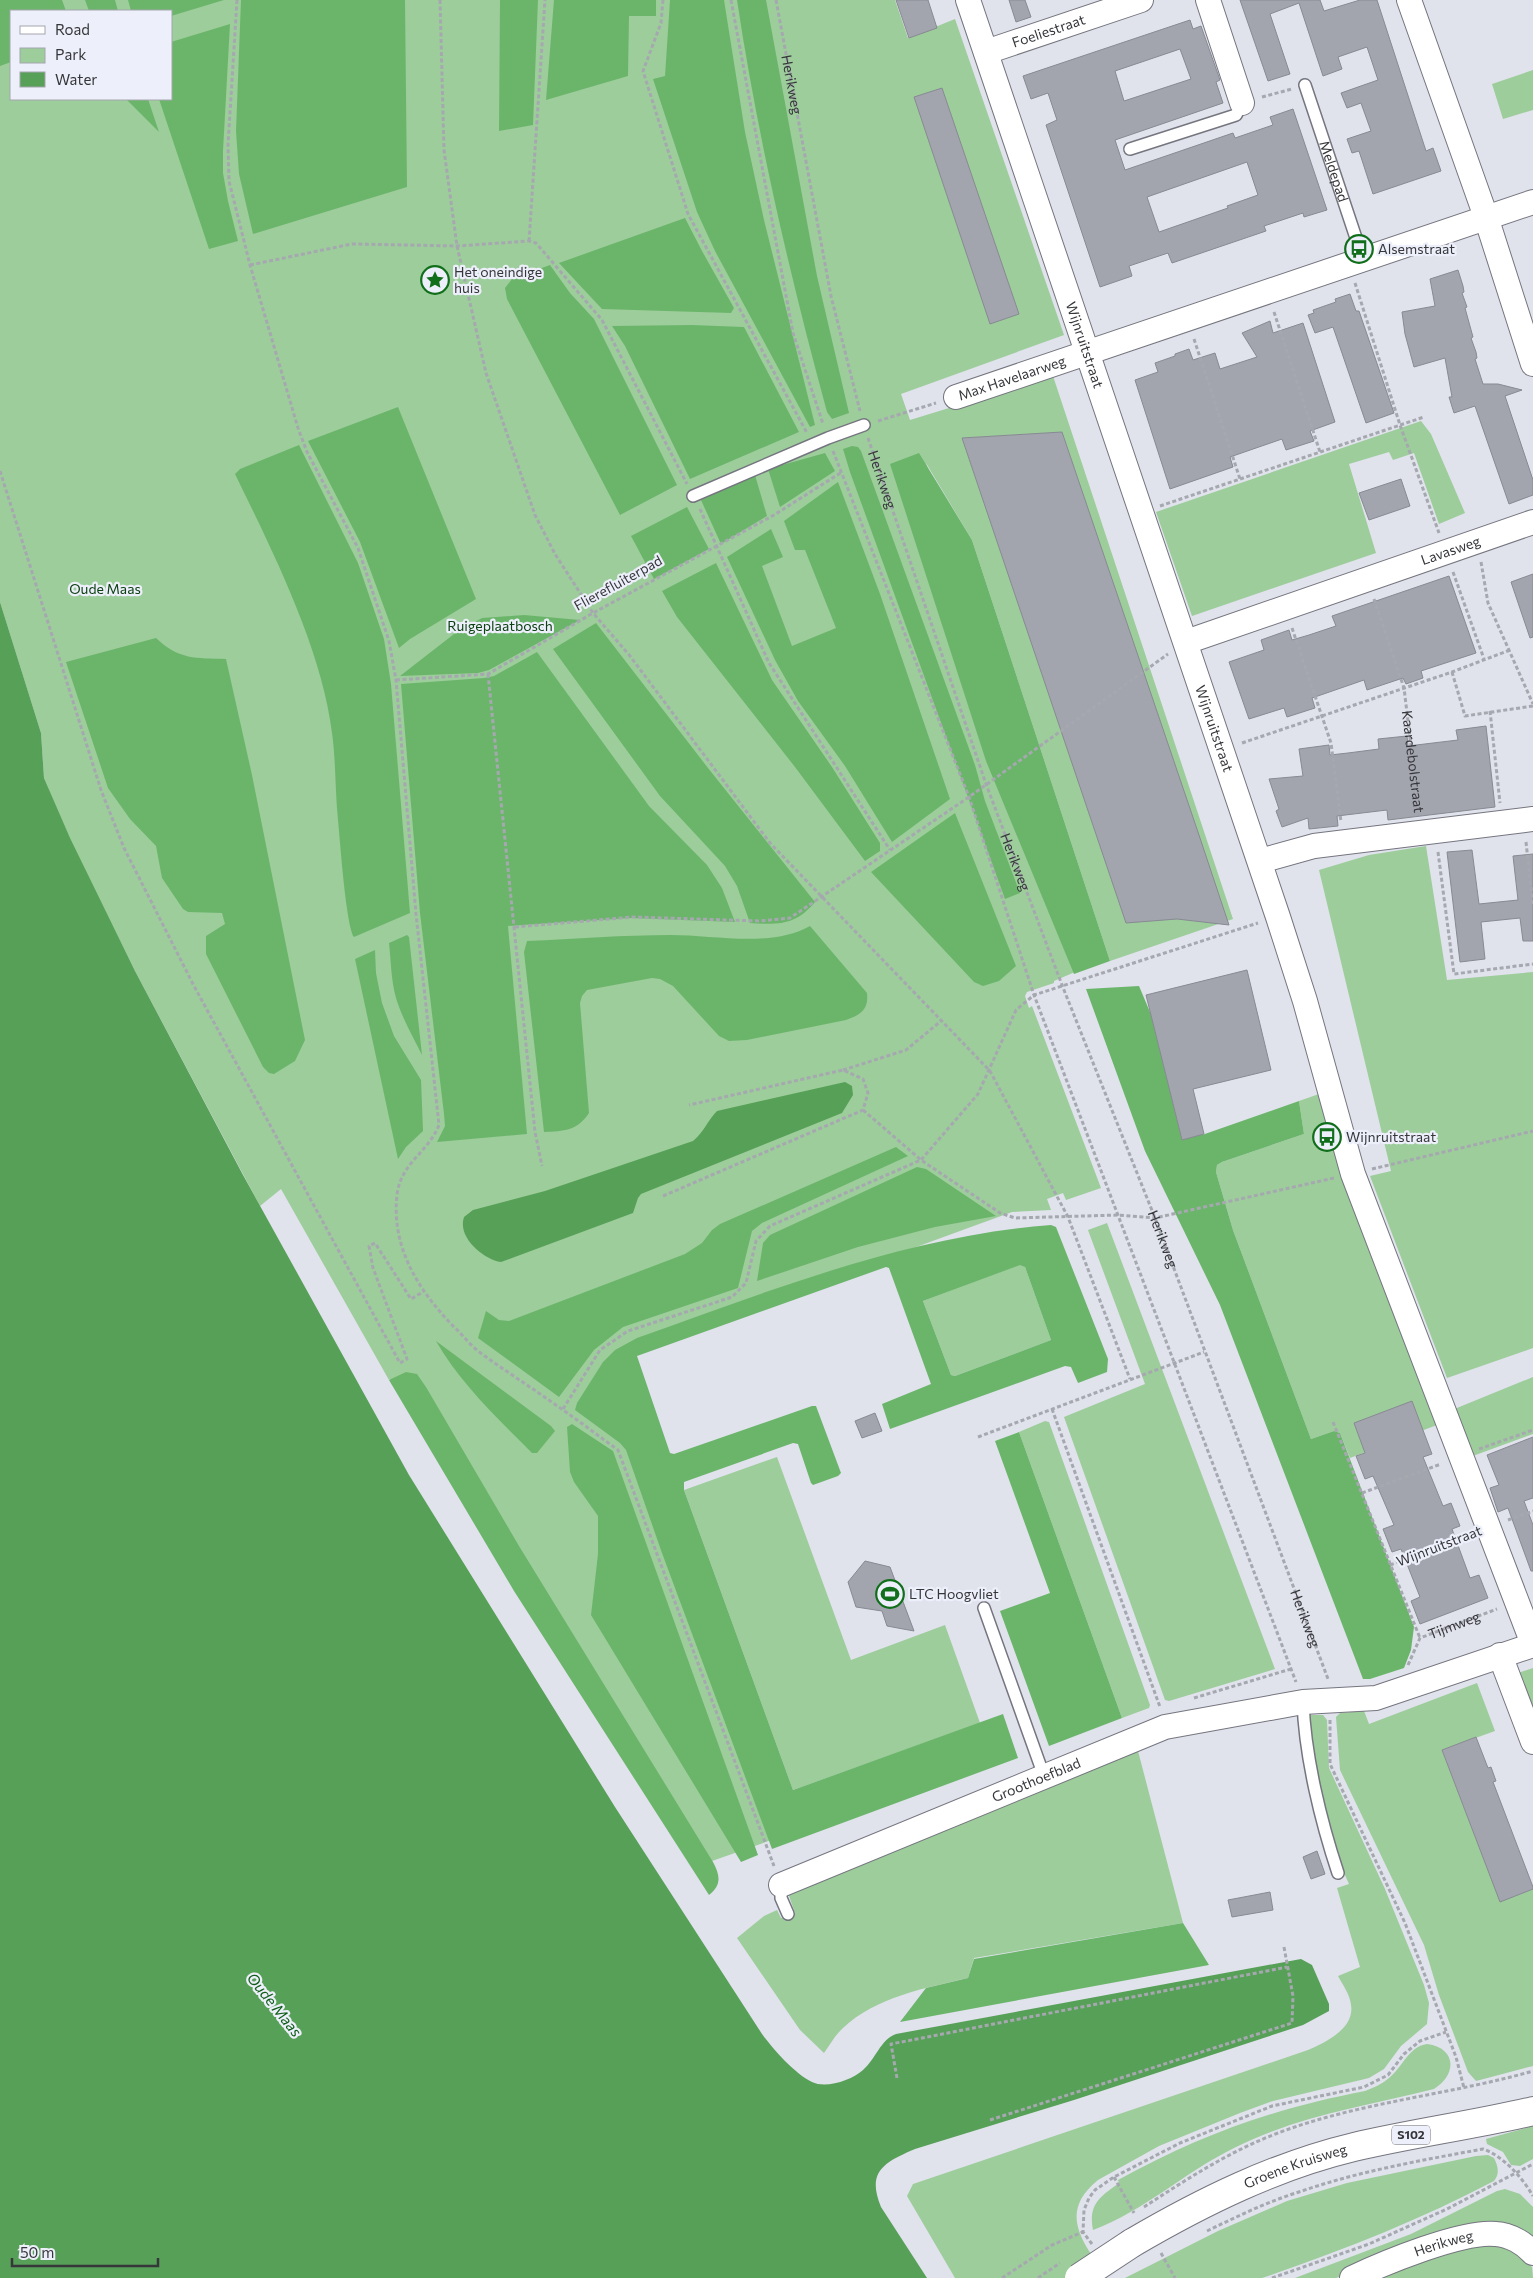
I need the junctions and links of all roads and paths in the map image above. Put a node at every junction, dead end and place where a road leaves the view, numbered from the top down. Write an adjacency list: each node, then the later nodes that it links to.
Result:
1 (237, 0): 20 (path)
2 (440, 0): 18 (path)
3 (545, 0): 17 (path)
4 (663, 0): 30 (path)
5 (731, 0): 29 (path)
6 (776, 0): 27 (path, Herikweg)
7 (968, 0): 11 (street, Wijnruitstraat)
8 (1141, 0): 11 (street, Foeliestraat)
9 (1208, 0): 13 (street)
10 (1409, 0): 16 (street)
11 (986, 52): 23 (street, Wijnruitstraat)
12 (1306, 85): 13 (path); 19 (lane, Meldepad)
13 (1242, 103): 14 (lane)
14 (1130, 149)
15 (1533, 202): 16 (street, Max Havelaarweg)
16 (1486, 217): 19 (street, Max Havelaarweg); 24 (street)
17 (530, 241): 18 (path); 35 (path)
18 (457, 246): 20 (path); 42 (path)
19 (1356, 261): 21 (street, Max Havelaarweg); 28 (path)
20 (250, 265): 48 (path)
21 (1267, 292): 22 (street, Max Havelaarweg); 31 (path)
22 (1187, 319): 23 (street, Max Havelaarweg); 34 (path)
23 (1087, 354): 25 (street, Max Havelaarweg); 36 (street, Wijnruitstraat)
24 (1533, 364)
25 (956, 397): 27 (path, Max Havelaarweg)
26 (1424, 416): 28 (path)
27 (864, 425): 29 (lane); 54 (path, Herikweg)
28 (1400, 425): 31 (path)
29 (828, 438): 30 (lane); 33 (path)
30 (813, 444): 35 (lane)
31 (1320, 452): 34 (path)
32 (0, 471): 81 (path)
33 (842, 472): 39 (path, Flierefluiterpad); 55 (path)
34 (1240, 479): 36 (path)
35 (694, 496): 39 (path)
36 (1140, 512): 43 (street, Wijnruitstraat)
37 (1533, 522): 38 (street, Lavasweg)
38 (1477, 542): 40 (street, Lavasweg); 44 (path)
39 (717, 546): 42 (path, Flierefluiterpad); 59 (path)
40 (1367, 580): 41 (street, Lavasweg); 49 (path)
41 (1285, 608): 43 (street, Lavasweg); 52 (path)
42 (593, 613): 47 (path, Flierefluiterpad); 61 (path)
43 (1186, 642): 53 (street, Wijnruitstraat)
44 (1510, 650): 46 (path); 50 (path)
45 (1156, 663): 54 (path)
46 (1452, 672): 49 (path); 51 (path)
47 (488, 674): 48 (path, Flierefluiterpad); 64 (path)
48 (396, 680): 81 (path)
49 (1404, 688): 52 (path); 57 (path, Kaardebolstraat)
50 (1533, 705): 51 (path)
51 (1490, 711): 56 (path)
52 (1323, 714): 53 (path); 58 (path)
53 (1222, 749): 60 (street, Wijnruitstraat)
54 (986, 784): 55 (path); 66 (path, Herikweg)
55 (969, 797): 59 (path); 67 (path)
56 (1520, 820): 57 (street); 62 (path)
57 (1429, 832): 58 (street); 65 (path, Kaardebolstraat)
58 (1343, 842): 60 (street)
59 (890, 850): 61 (path)
60 (1260, 861): 63 (street, Wijnruitstraat)
61 (820, 896): 64 (path); 68 (path)
62 (1533, 906)
63 (1278, 917): 66 (path); 76 (street, Wijnruitstraat)
64 (515, 927): 75 (path)
65 (1533, 964)
66 (1062, 985): 67 (path); 80 (path, Herikweg)
67 (1034, 995): 70 (path); 78 (path)
68 (941, 1021): 69 (path); 70 (path)
69 (843, 1070): 71 (path); 72 (path)
70 (990, 1071): 74 (path); 79 (path)
71 (689, 1105)
72 (862, 1110): 74 (path); 77 (path)
73 (1533, 1131): 76 (path)
74 (921, 1160): 79 (path); 85 (path)
75 (542, 1166)
76 (1353, 1174): 80 (path); 90 (street, Wijnruitstraat)
77 (662, 1196)
78 (1118, 1215): 79 (path); 80 (path); 83 (path)
79 (1068, 1217): 84 (path)
80 (1155, 1218): 82 (path, Herikweg)
81 (423, 1292): 85 (path)
82 (1204, 1352): 83 (path); 102 (path, Herikweg)
83 (1176, 1362): 84 (path); 101 (path)
84 (1130, 1379): 86 (path)
85 (563, 1409): 107 (path)
86 (1052, 1409): 89 (path); 104 (path)
87 (1333, 1422): 91 (path)
88 (1533, 1430): 90 (path)
89 (978, 1438)
90 (1461, 1456): 91 (path); 93 (street, Wijnruitstraat)
91 (1362, 1493): 94 (path)
92 (1533, 1511): 93 (path, Wijnruitstraat)
93 (1488, 1527): 94 (path, Wijnruitstraat); 95 (street, Wijnruitstraat)
94 (1390, 1565): 97 (path)
95 (1516, 1602): 97 (path, Tijmweg); 98 (street, Wijnruitstraat)
96 (984, 1608): 106 (lane)
97 (1420, 1638): 100 (path, Tijmweg)
98 (1533, 1644): 99 (street)
99 (1500, 1655): 100 (street); 105 (street)
100 (1397, 1691): 102 (street)
101 (1188, 1700)
102 (1331, 1701): 103 (street, Groothoefblad); 113 (path, Herikweg)
103 (1304, 1702): 106 (street, Groothoefblad); 108 (lane)
104 (1170, 1705)
105 (1532, 1738)
106 (1044, 1776): 109 (street, Groothoefblad)
107 (770, 1858)
108 (1338, 1874)
109 (781, 1885): 110 (lane, Groothoefblad)
110 (788, 1914)
111 (1284, 1947): 112 (path)
112 (1287, 1967): 115 (path); 117 (path)
113 (1446, 2032): 114 (path, Herikweg); 120 (path)
114 (1533, 2071)
115 (897, 2078)
116 (1533, 2111): 129 (main road, Groene Kruisweg / S102, bridge)
117 (990, 2120)
118 (1533, 2164): 119 (path)
119 (1517, 2173): 121 (path); 124 (path, Groene Kruisweg); 131 (path)
120 (1114, 2177): 122 (path); 123 (path)
121 (1533, 2196)
122 (1134, 2213)
123 (1083, 2232): 125 (path); 128 (path)
124 (1205, 2232)
125 (1089, 2240)
126 (1170, 2248): 130 (path)
127 (1533, 2253): 132 (street, Herikweg)
128 (1002, 2278)
129 (1079, 2278)
130 (1175, 2278)
131 (1272, 2278)
132 (1352, 2278)

